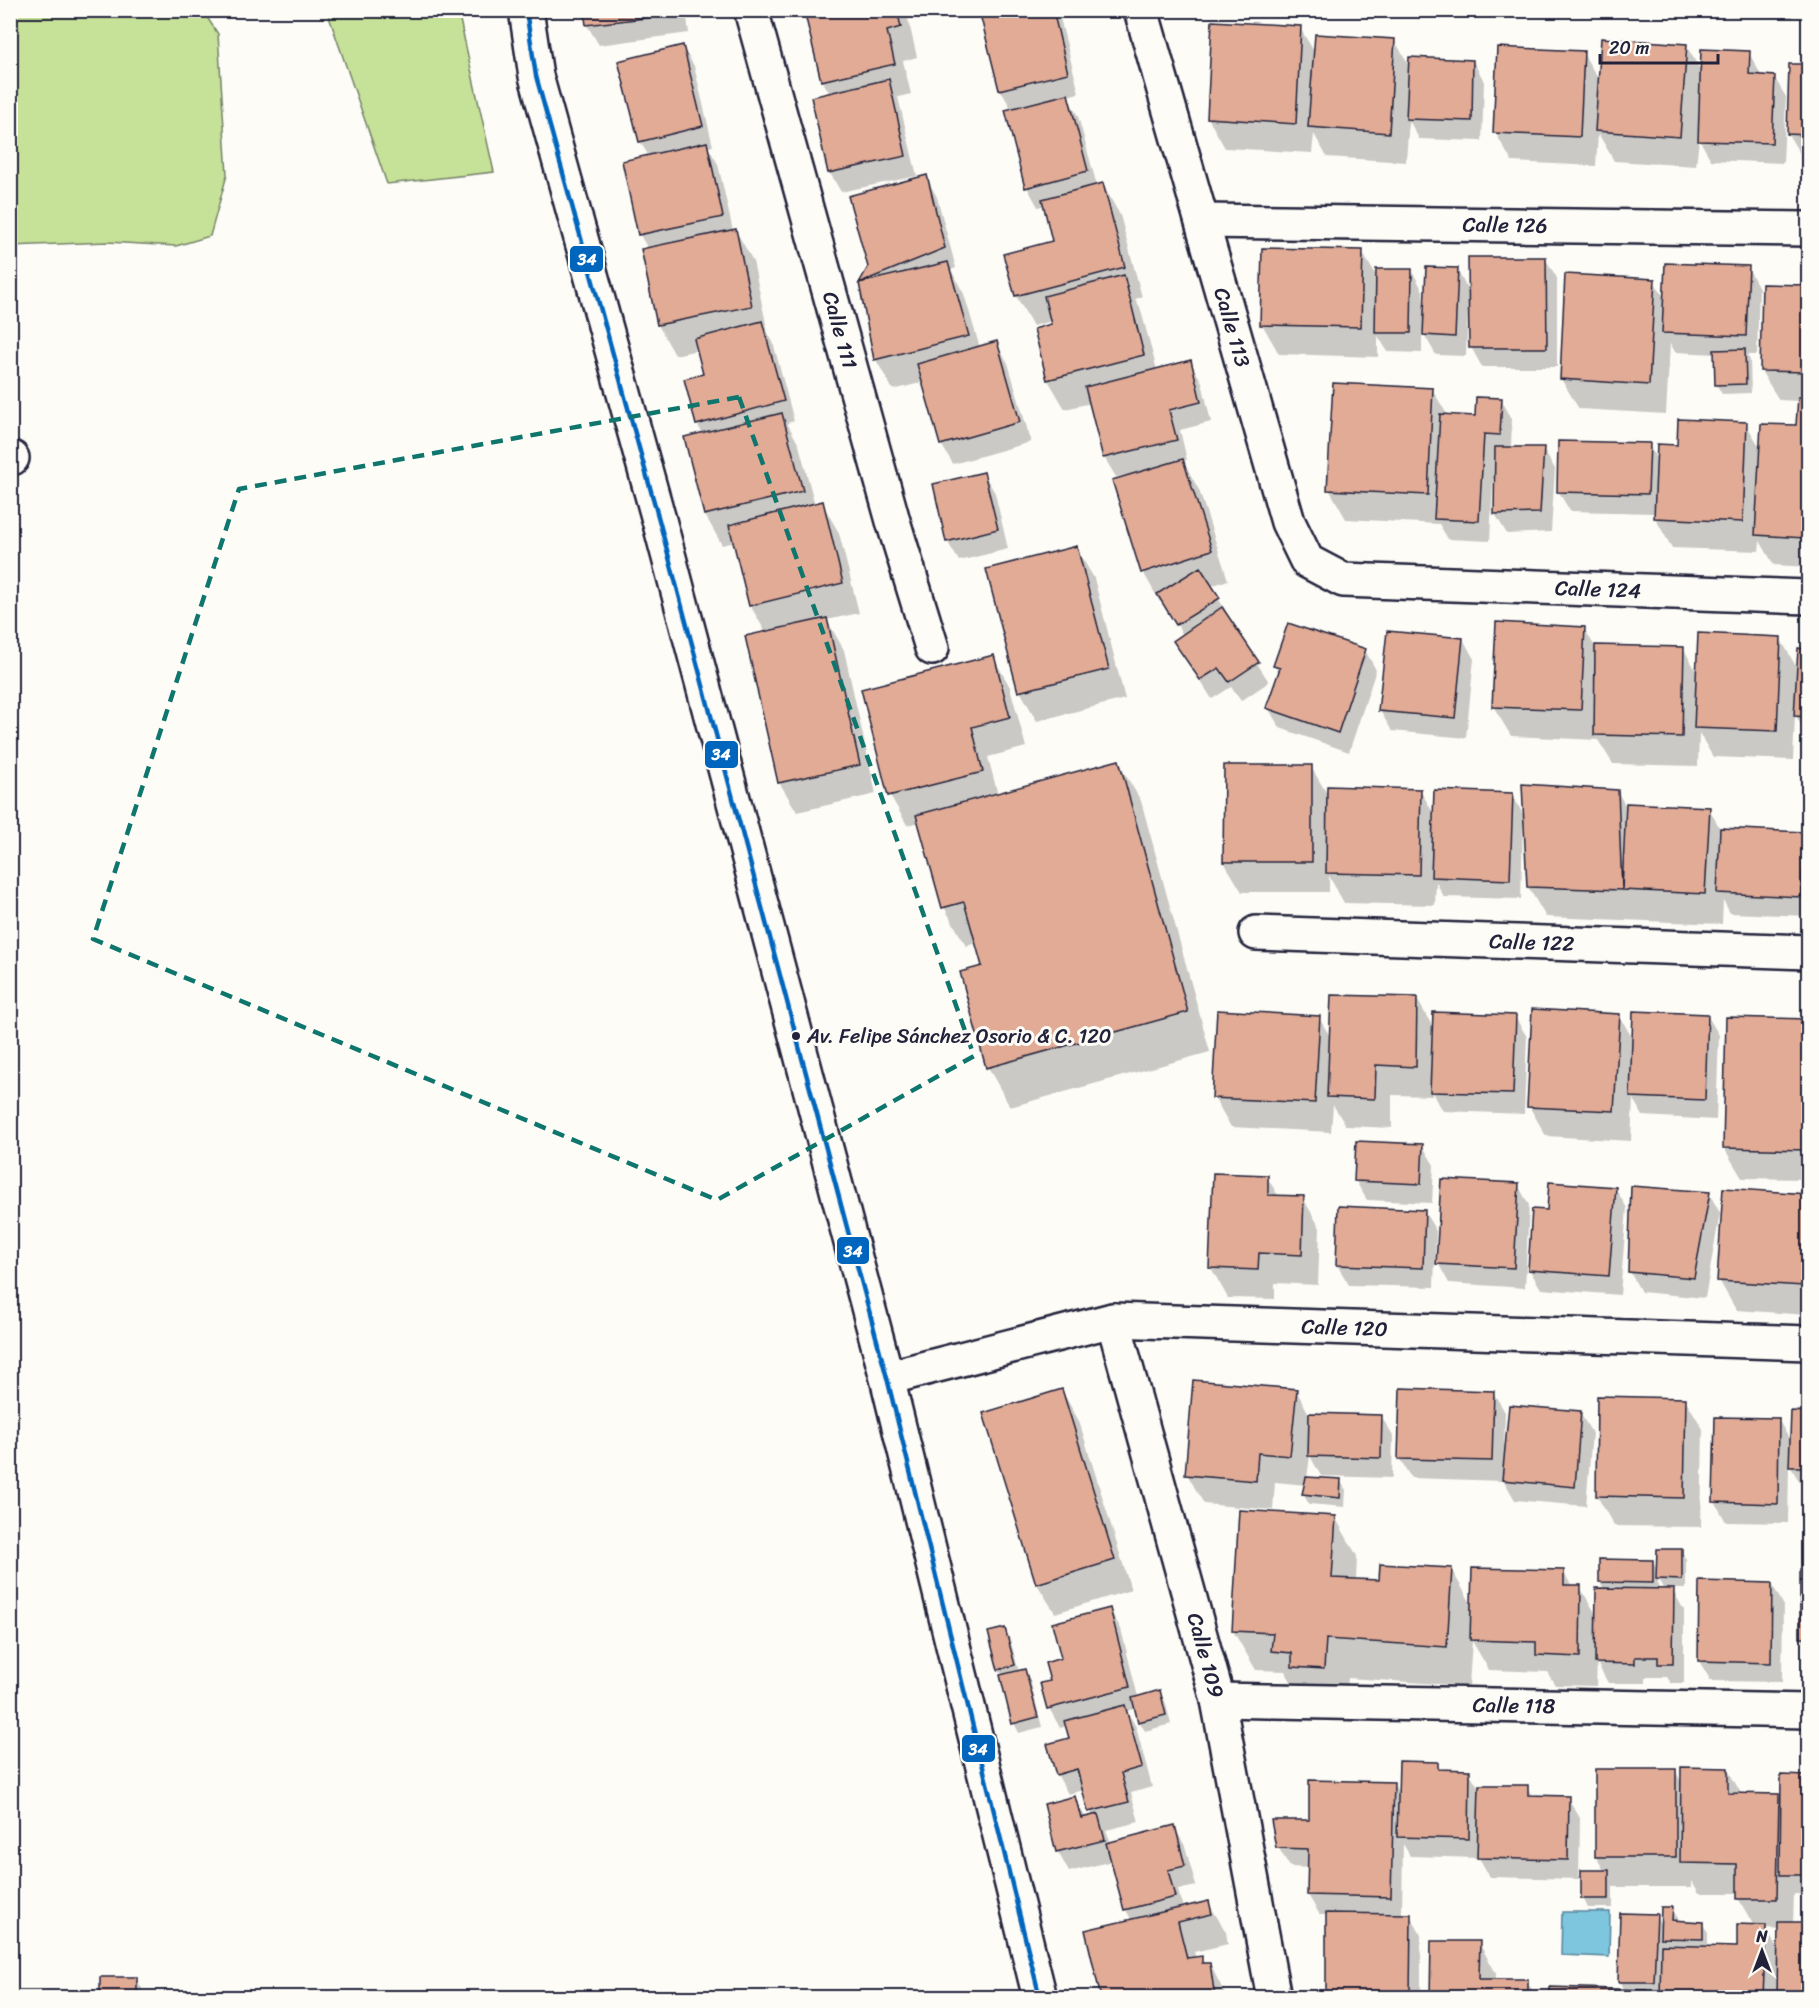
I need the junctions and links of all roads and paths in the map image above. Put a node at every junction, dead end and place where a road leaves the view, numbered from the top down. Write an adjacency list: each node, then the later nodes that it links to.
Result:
1 (526, 10): 13 (street)
2 (753, 10): 8 (street, Calle 111)
3 (1141, 10): 4 (street, Calle 113)
4 (1202, 221): 5 (street, Calle 126); 6 (street, Calle 113)
5 (1809, 229)
6 (1385, 581): 7 (street, Calle 124)
7 (1809, 597)
8 (932, 648)
9 (1256, 933): 10 (street, Calle 122)
10 (1809, 952)
11 (1113, 1320): 12 (street, Calle 120); 13 (street, Calle 120); 14 (street, Calle 109)
12 (1809, 1343)
13 (887, 1378): 16 (street)
14 (1218, 1700): 15 (street, Calle 118); 17 (street, Calle 109)
15 (1809, 1711)
16 (1040, 1998)
17 (1274, 1998)

